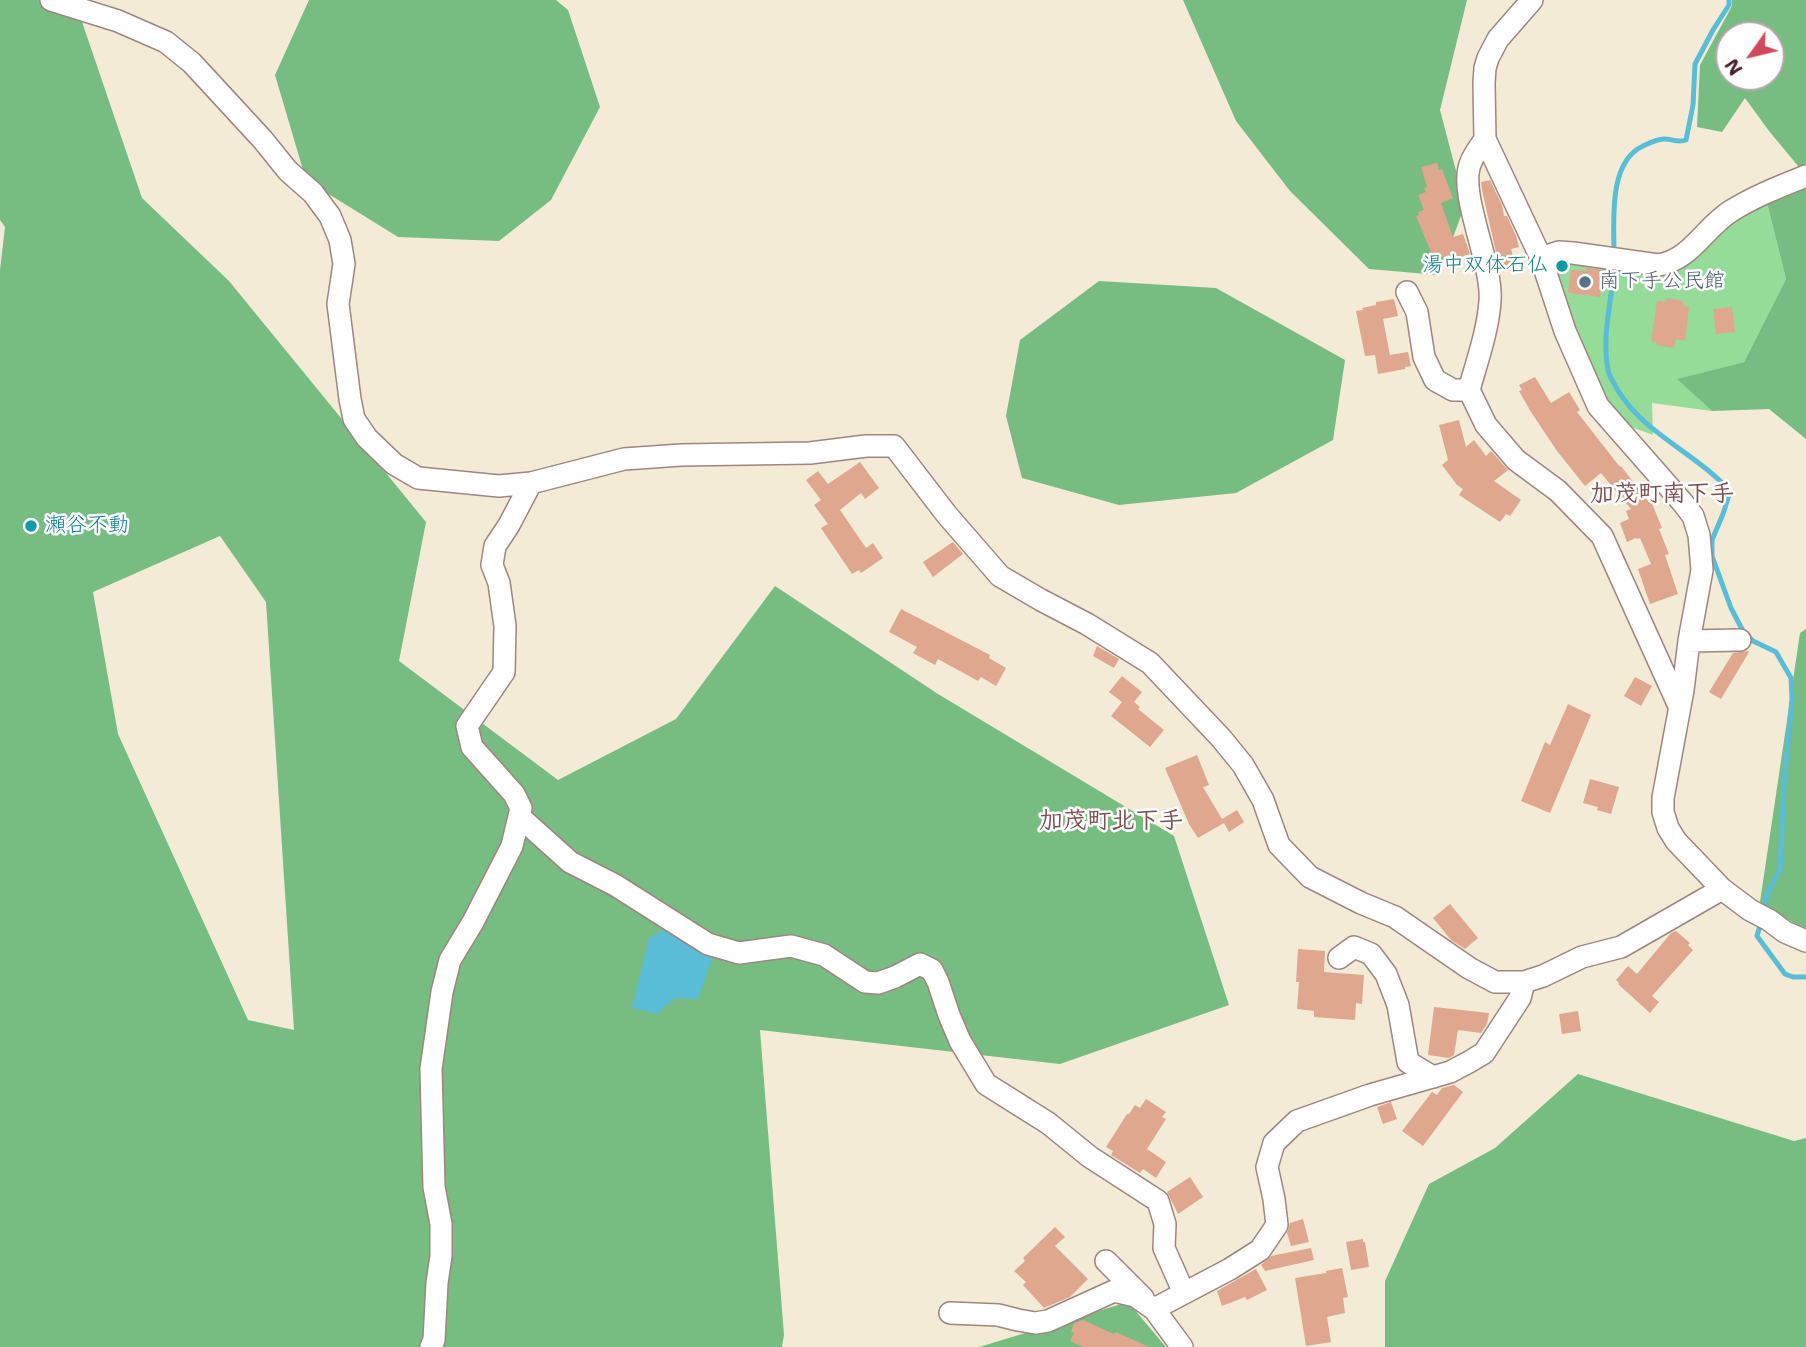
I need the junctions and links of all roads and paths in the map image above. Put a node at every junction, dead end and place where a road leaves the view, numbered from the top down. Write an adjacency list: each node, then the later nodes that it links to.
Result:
1 (51, 0): 8 (street)
2 (1532, 0): 3 (street)
3 (1485, 139): 5 (street); 7 (street)
4 (1806, 176): 5 (street)
5 (1541, 257): 10 (street)
6 (1407, 292): 7 (street)
7 (1469, 390): 11 (street)
8 (531, 483): 12 (street); 16 (street)
9 (1740, 640): 10 (street)
10 (1689, 641): 11 (street)
11 (1679, 706): 13 (street)
12 (520, 817): 19 (street); 22 (street)
13 (1722, 889): 14 (street); 16 (street)
14 (1806, 941)
15 (1339, 958): 17 (street)
16 (1524, 982): 17 (street)
17 (1433, 1077): 19 (street)
18 (1106, 1261): 20 (street)
19 (1184, 1293): 20 (street)
20 (1154, 1309): 21 (street); 23 (street)
21 (950, 1313)
22 (431, 1347)
23 (1182, 1347)

